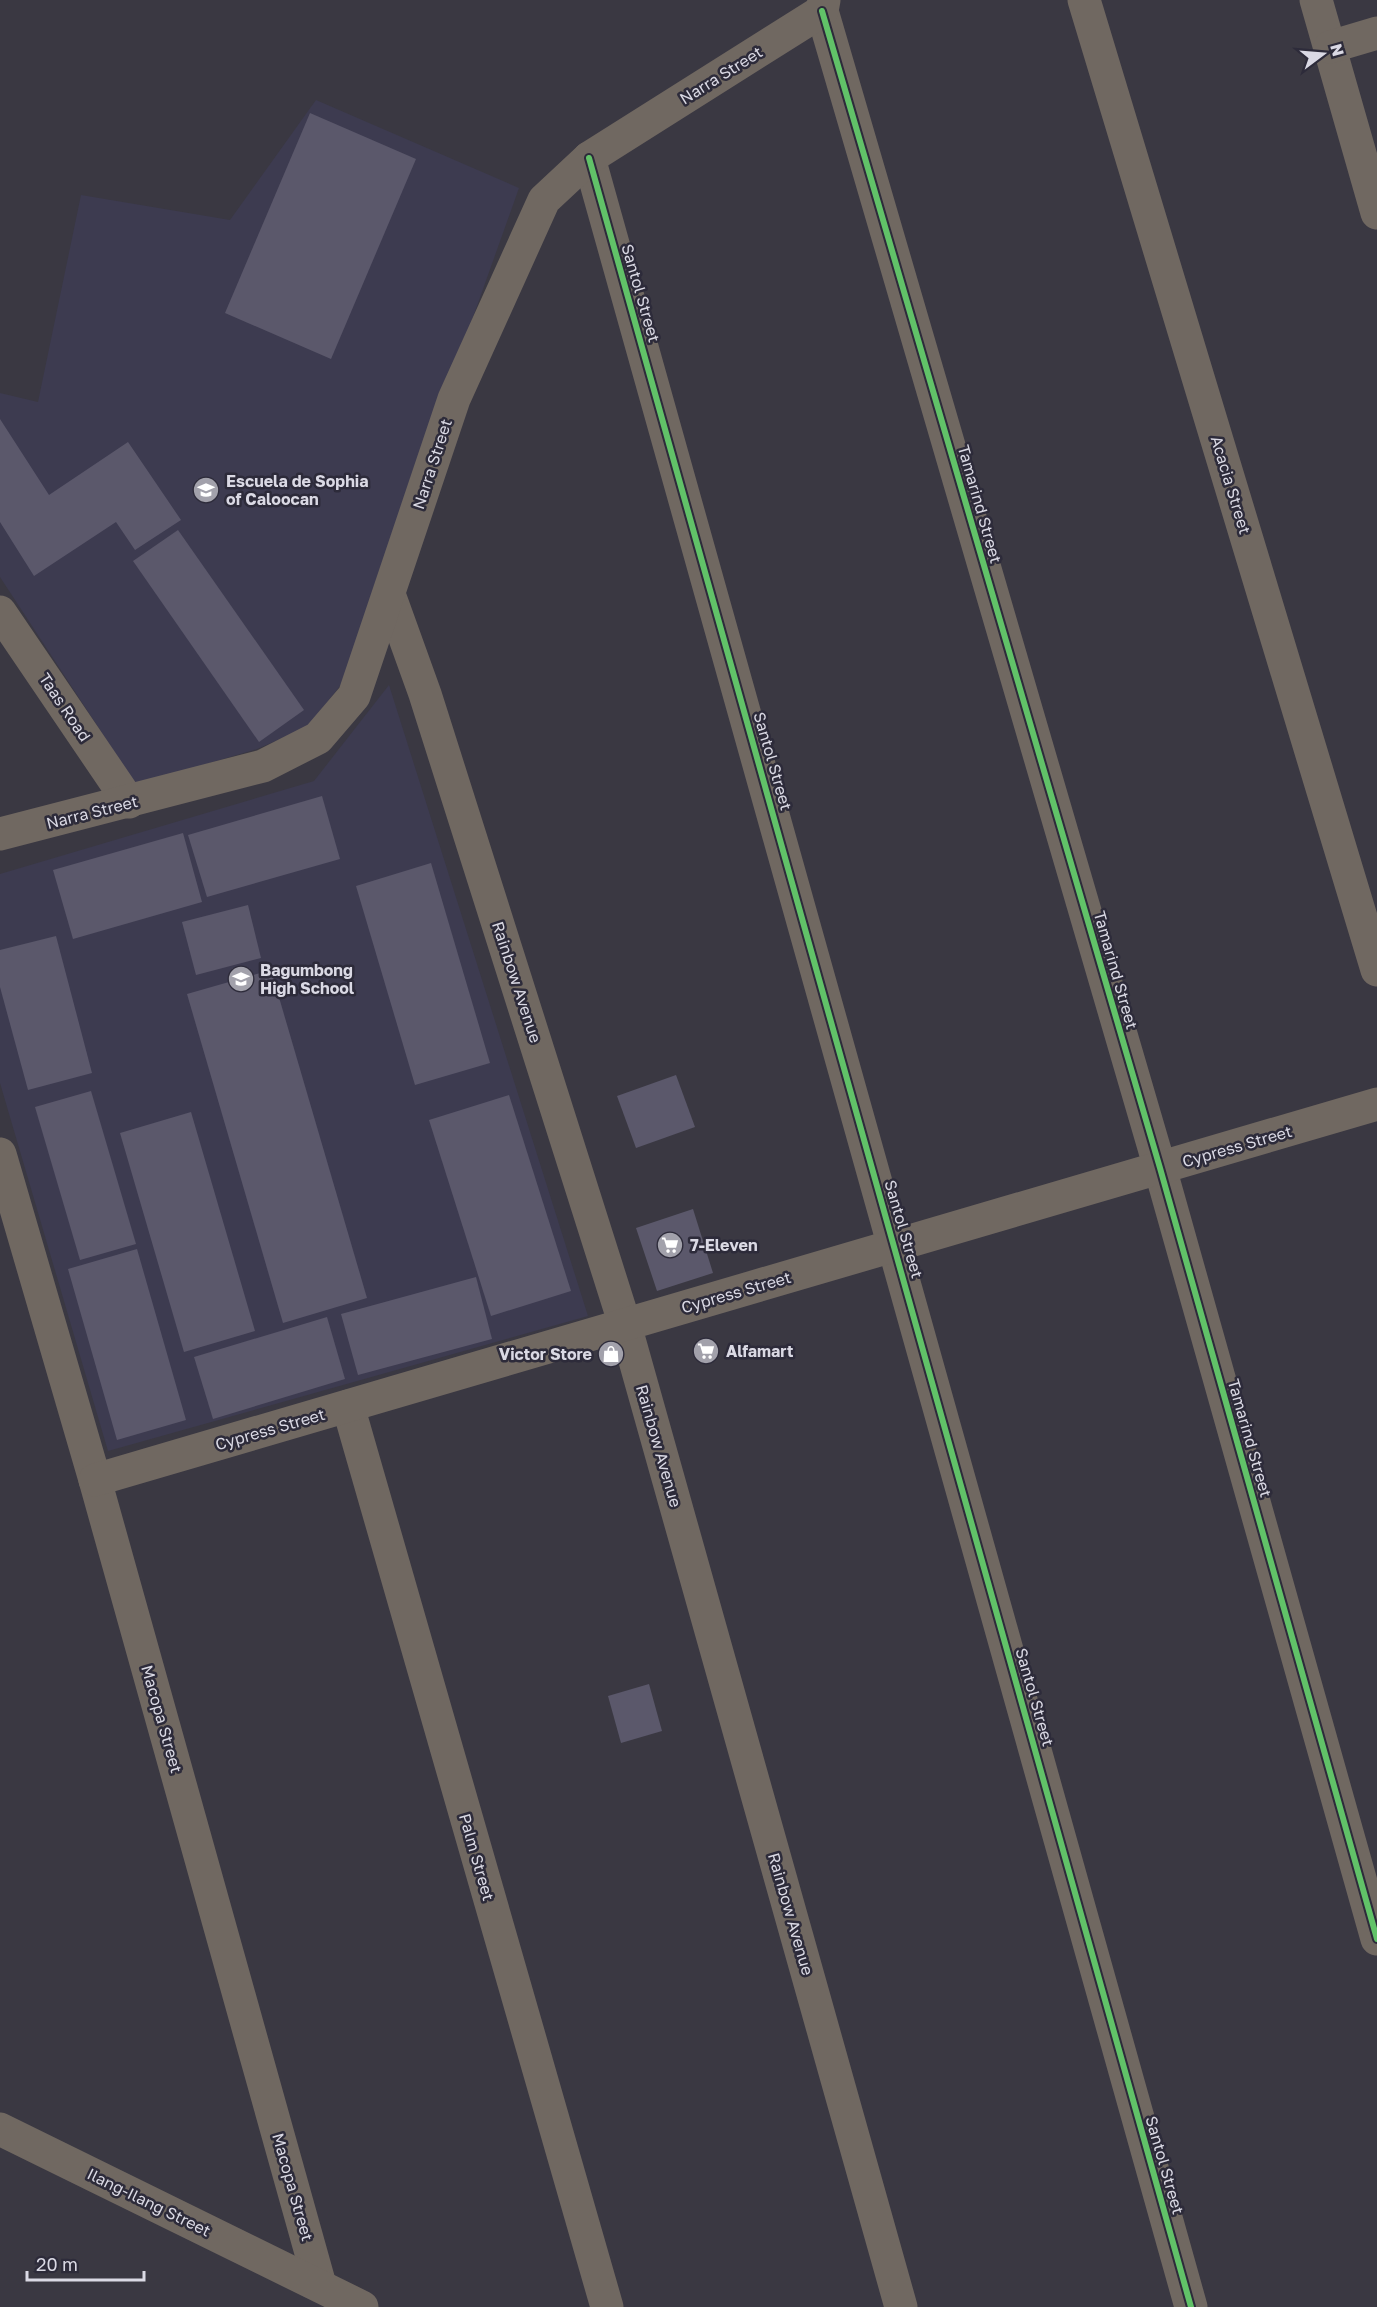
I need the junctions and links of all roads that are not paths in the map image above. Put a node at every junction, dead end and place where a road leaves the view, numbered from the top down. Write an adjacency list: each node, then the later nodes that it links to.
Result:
1 (1084, 0): 12 (street, Acacia Street)
2 (1316, 0): 5 (street)
3 (823, 5): 6 (street, Narra Street); 15 (street, Tamarind Street)
4 (1377, 33): 5 (street)
5 (1330, 47): 7 (street)
6 (589, 158): 8 (street, Narra Street); 16 (street, Santol Street)
7 (1377, 213)
8 (389, 594): 10 (street, Narra Street); 17 (street, Rainbow Avenue)
9 (0, 612): 10 (street, Taas Road)
10 (129, 802): 11 (street, Narra Street)
11 (0, 834)
12 (1377, 970)
13 (1377, 1104): 15 (street, Cypress Street)
14 (0, 1154): 19 (street, Macopa Street)
15 (1160, 1168): 16 (street, Cypress Street); 20 (street, Tamarind Street)
16 (895, 1245): 17 (street, Cypress Street); 26 (street, Santol Street)
17 (625, 1325): 18 (street, Cypress Street); 25 (street, Rainbow Avenue)
18 (348, 1406): 19 (street, Cypress Street); 24 (street, Palm Street)
19 (95, 1480): 22 (street, Macopa Street)
20 (1377, 1939)
21 (0, 2129): 22 (street, Ilang-Ilang Street)
22 (320, 2285): 23 (street, Ilang-Ilang Street)
23 (362, 2307)
24 (607, 2307)
25 (901, 2307)
26 (1191, 2307)

